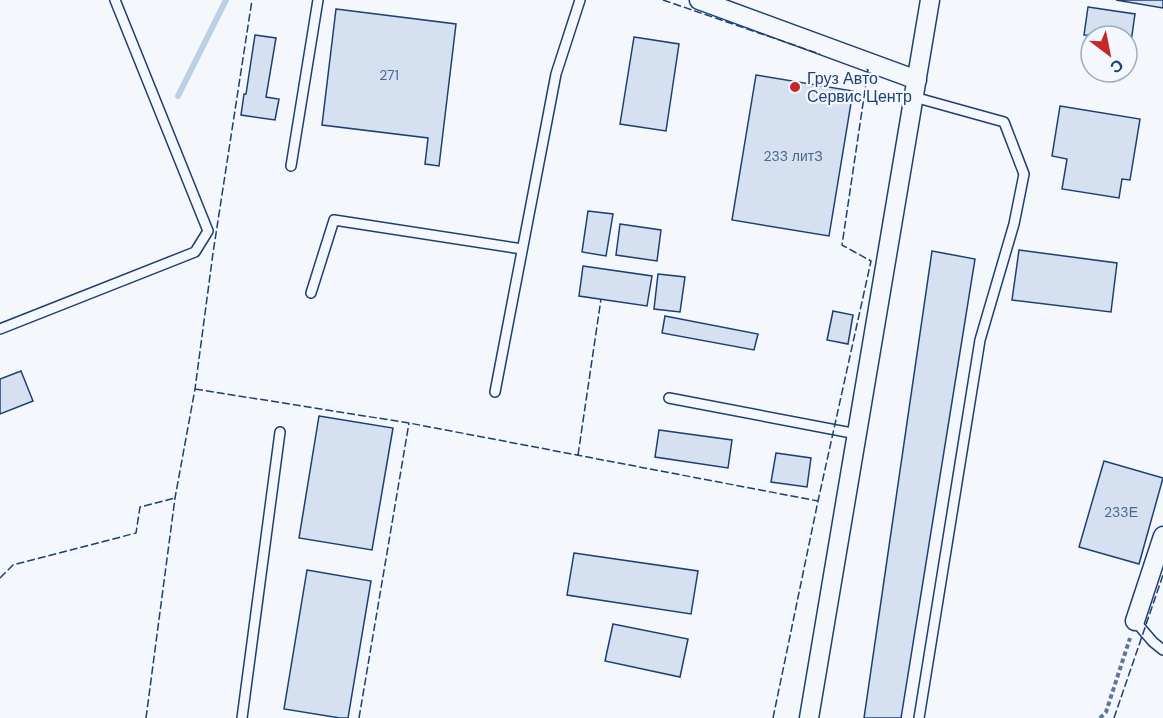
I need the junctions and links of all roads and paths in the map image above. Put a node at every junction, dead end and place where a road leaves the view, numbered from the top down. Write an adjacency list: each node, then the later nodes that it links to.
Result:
1 (115, 0): 10 (lane)
2 (318, 0): 7 (lane)
3 (580, 0): 8 (lane)
4 (699, 0): 6 (street)
5 (930, 0): 6 (street)
6 (916, 89): 14 (street); 20 (lane)
7 (291, 166)
8 (522, 249): 9 (lane); 11 (lane)
9 (311, 293)
10 (0, 329)
11 (495, 392)
12 (669, 398): 14 (lane)
13 (280, 432): 18 (lane)
14 (857, 434): 19 (street)
15 (1163, 536): 16 (street)
16 (1135, 621): 17 (lane); 21 (path)
17 (1163, 650)
18 (242, 718)
19 (809, 718)
20 (919, 718)
21 (1100, 718)

